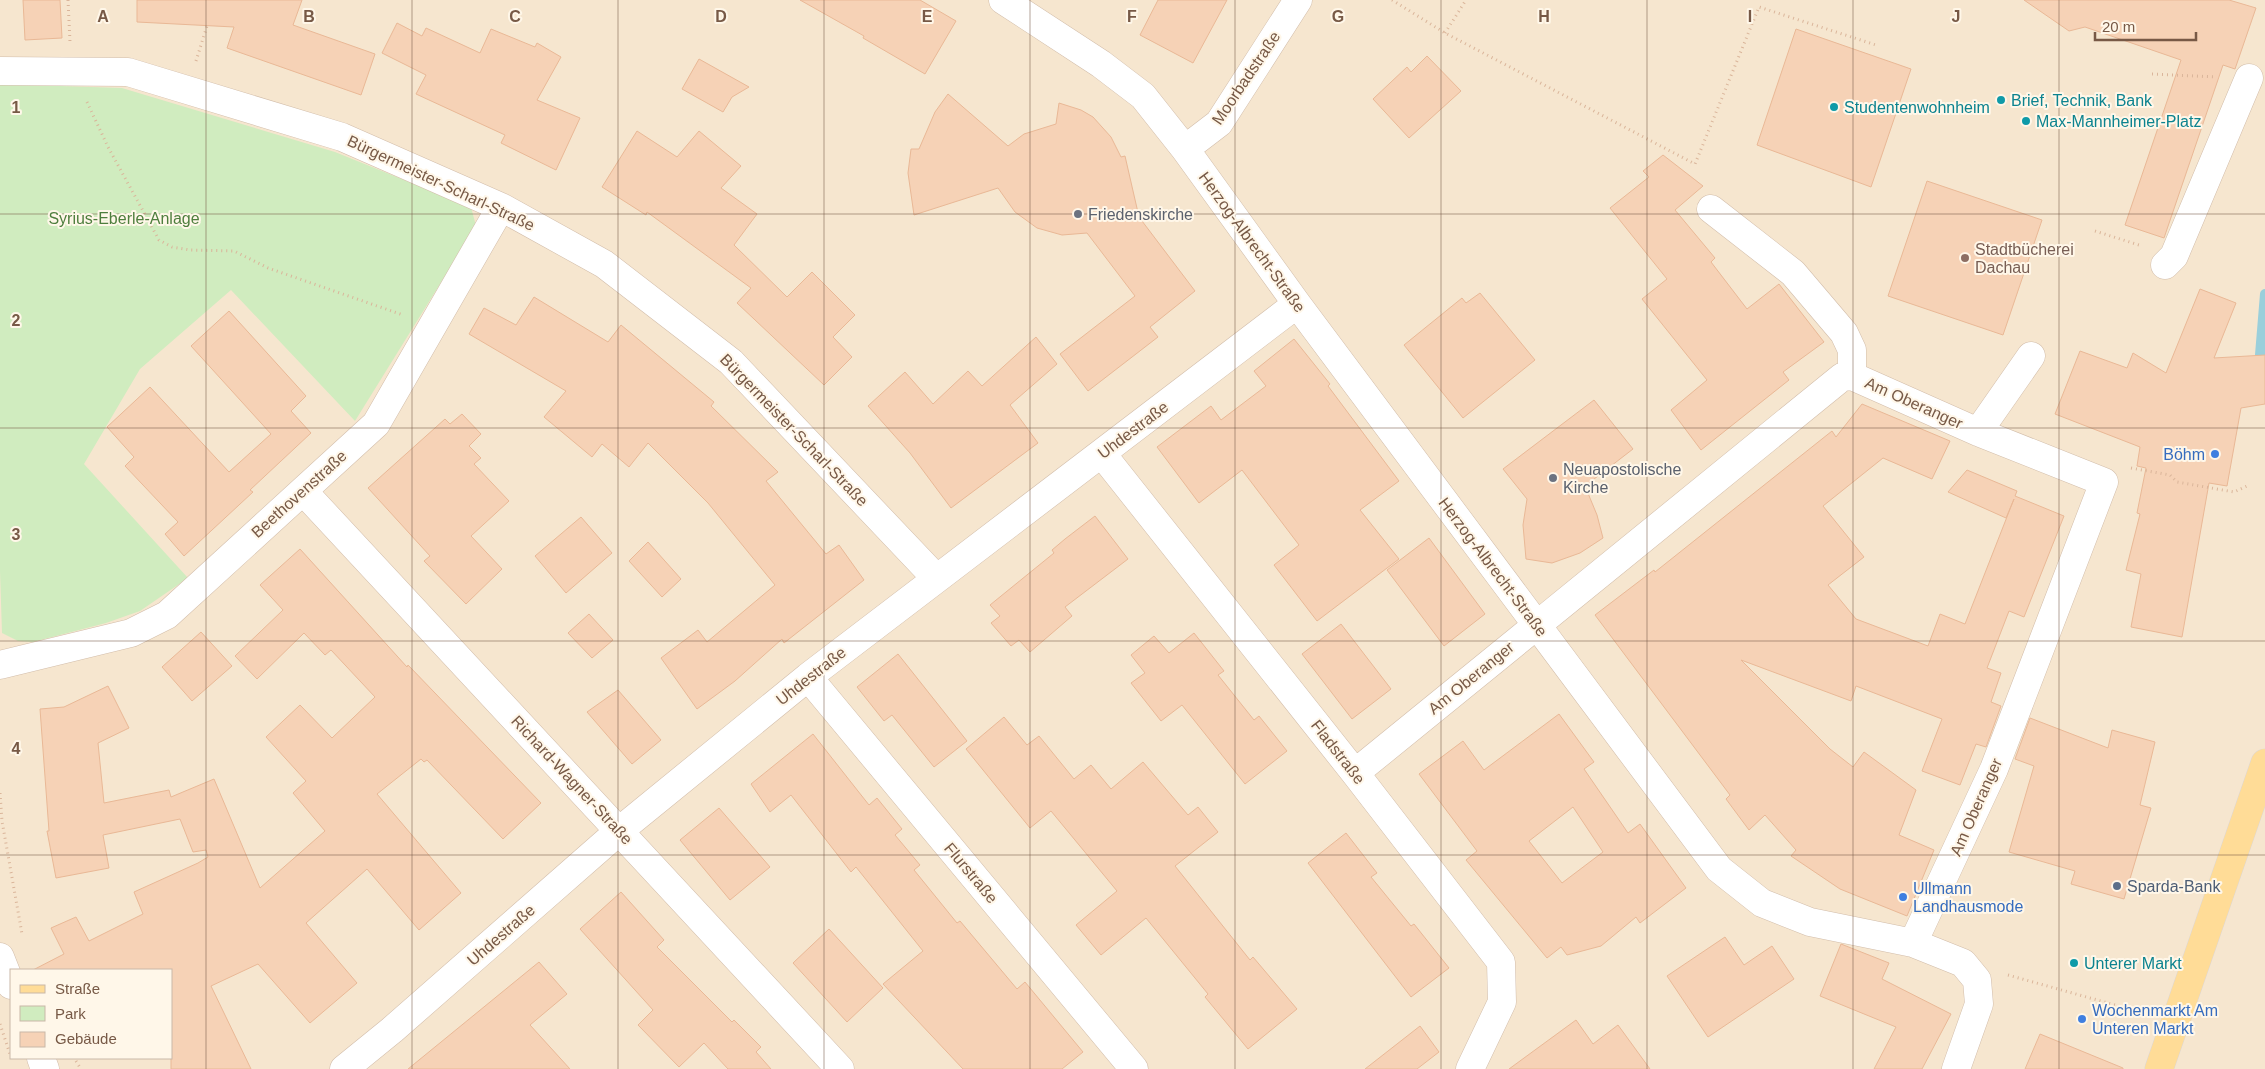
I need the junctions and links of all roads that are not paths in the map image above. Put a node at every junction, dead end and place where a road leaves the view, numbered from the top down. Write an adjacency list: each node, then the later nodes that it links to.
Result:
1 (1002, 0): 5 (street, Herzog-Albrecht-Straße)
2 (1298, 0): 5 (street, Moorbadstraße)
3 (0, 71): 6 (street, Bürgermeister-Scharl-Straße)
4 (2249, 78): 8 (street)
5 (1185, 149): 9 (street, Herzog-Albrecht-Straße)
6 (501, 208): 14 (street, Beethovenstraße); 15 (street, Bürgermeister-Scharl-Straße)
7 (1711, 209): 11 (street)
8 (2169, 260)
9 (1297, 304): 13 (street, Uhdestraße); 16 (street, Herzog-Albrecht-Straße)
10 (2031, 356): 12 (street)
11 (1852, 376): 12 (street, Am Oberanger); 16 (street, Am Oberanger)
12 (1978, 432): 22 (street, Am Oberanger)
13 (1102, 454): 15 (street, Uhdestraße); 20 (street, Fladstraße)
14 (303, 490): 17 (street, Beethovenstraße); 21 (street, Richard-Wagner-Straße)
15 (936, 578): 18 (street, Uhdestraße)
16 (1536, 625): 20 (street, Am Oberanger); 22 (street, Herzog-Albrecht-Straße)
17 (0, 665)
18 (808, 677): 21 (street, Uhdestraße); 27 (street, Flurstraße)
19 (2265, 764): 30 (main road)
20 (1355, 773): 28 (street, Fladstraße)
21 (620, 831): 25 (street, Uhdestraße); 26 (street, Richard-Wagner-Straße)
22 (1913, 943): 29 (street, Herzog-Albrecht-Straße)
23 (0, 957): 24 (street)
24 (10, 982)
25 (344, 1069)
26 (840, 1069)
27 (1134, 1069)
28 (1470, 1069)
29 (1956, 1069)
30 (2159, 1069)

